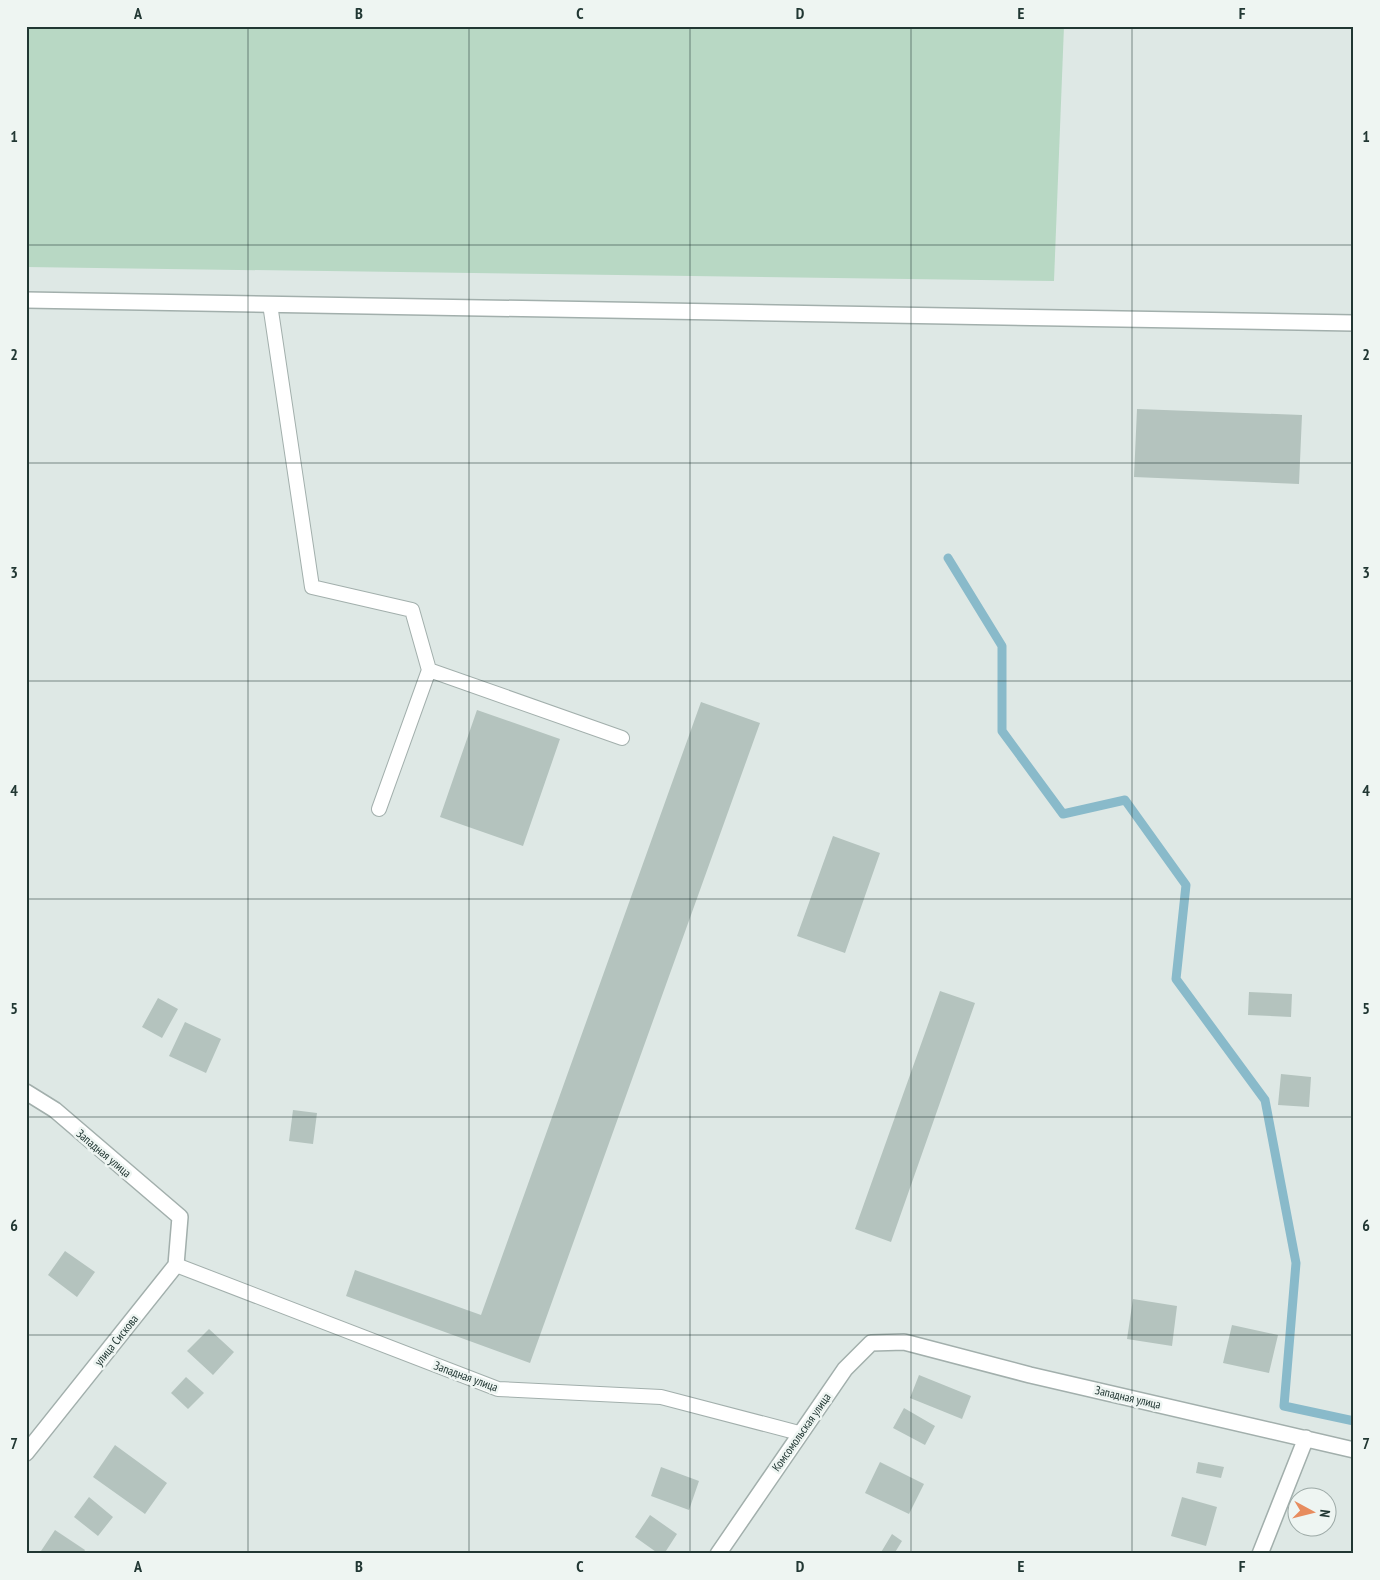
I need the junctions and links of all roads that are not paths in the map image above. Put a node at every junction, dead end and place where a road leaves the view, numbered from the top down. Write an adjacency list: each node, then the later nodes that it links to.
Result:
1 (26, 300): 2 (street)
2 (270, 304): 3 (street); 4 (lane)
3 (1354, 323)
4 (429, 670): 5 (lane); 6 (lane)
5 (622, 738)
6 (379, 809)
7 (26, 1092): 8 (street, Западная улица)
8 (176, 1265): 10 (lane, Западная улица); 13 (street, улица Сискова)
9 (904, 1342): 10 (street, Комсомольская улица); 11 (street, Западная улица)
10 (799, 1433): 14 (street, Комсомольская улица)
11 (1306, 1438): 12 (street, Западная улица); 15 (street)
12 (1354, 1450)
13 (26, 1453)
14 (718, 1554)
15 (1260, 1554)

